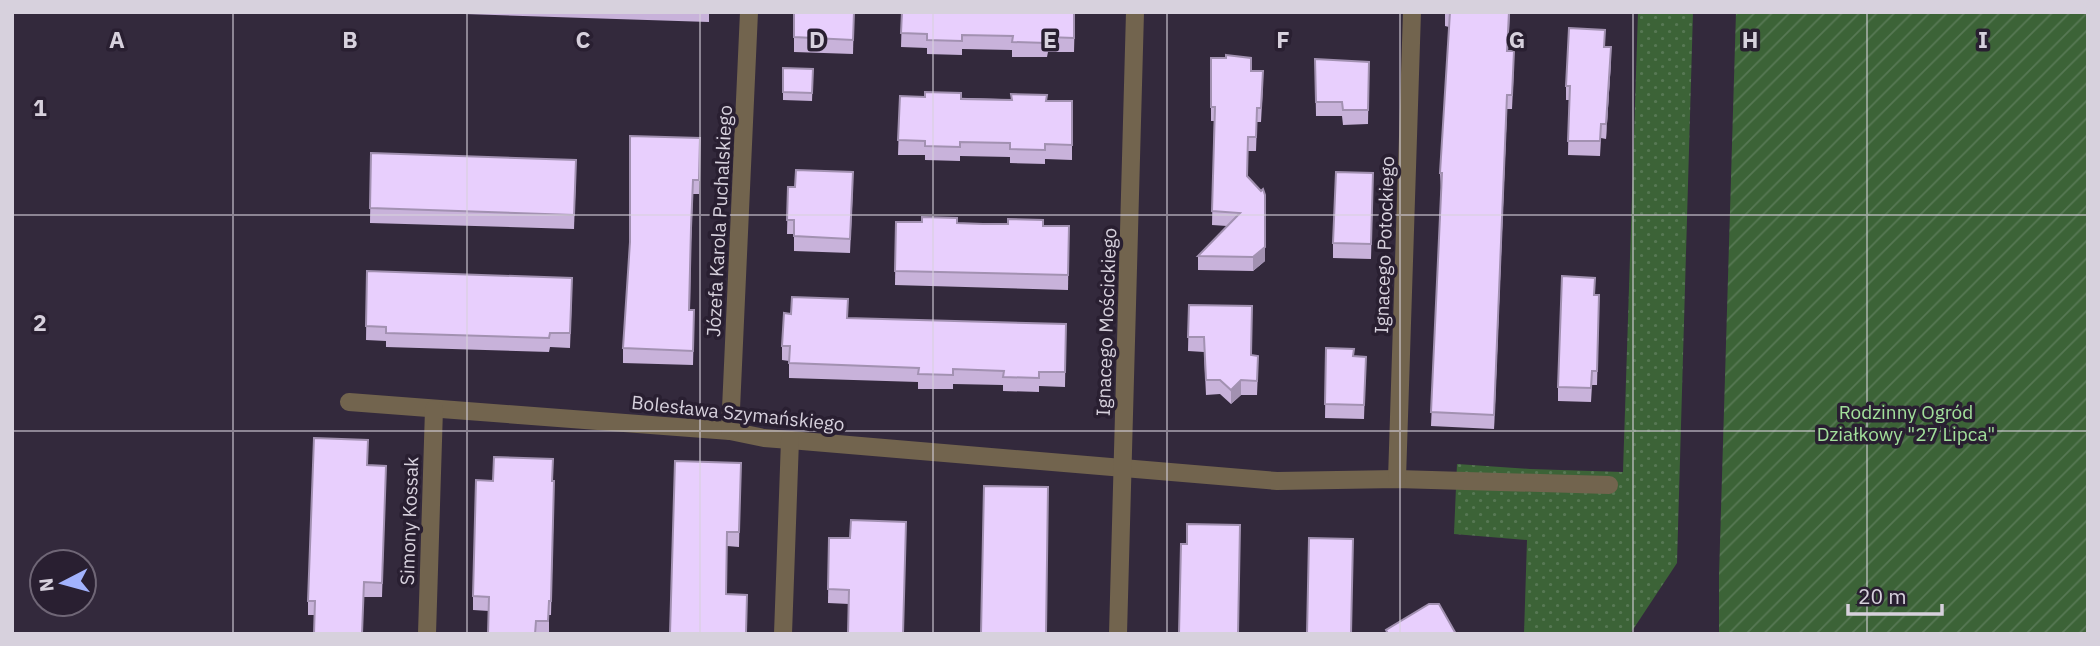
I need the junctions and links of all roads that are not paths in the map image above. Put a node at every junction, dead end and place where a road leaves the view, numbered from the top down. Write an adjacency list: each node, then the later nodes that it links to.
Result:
1 (749, 12): 6 (street, Józefa Karola Puchalskiego)
2 (1135, 12): 8 (street, Ignacego Mościckiego)
3 (1412, 12): 9 (street, Ignacego Potockiego)
4 (349, 402): 5 (street, Bolesława Szymańskiego)
5 (434, 409): 6 (street, Bolesława Szymańskiego); 11 (street, Simony Kossak)
6 (730, 431): 7 (street, Bolesława Szymańskiego)
7 (790, 440): 8 (street, Bolesława Szymańskiego); 12 (street)
8 (1123, 468): 9 (street); 13 (street, Ignacego Mościckiego)
9 (1397, 479): 10 (street)
10 (1609, 485)
11 (427, 634)
12 (783, 634)
13 (1118, 634)

